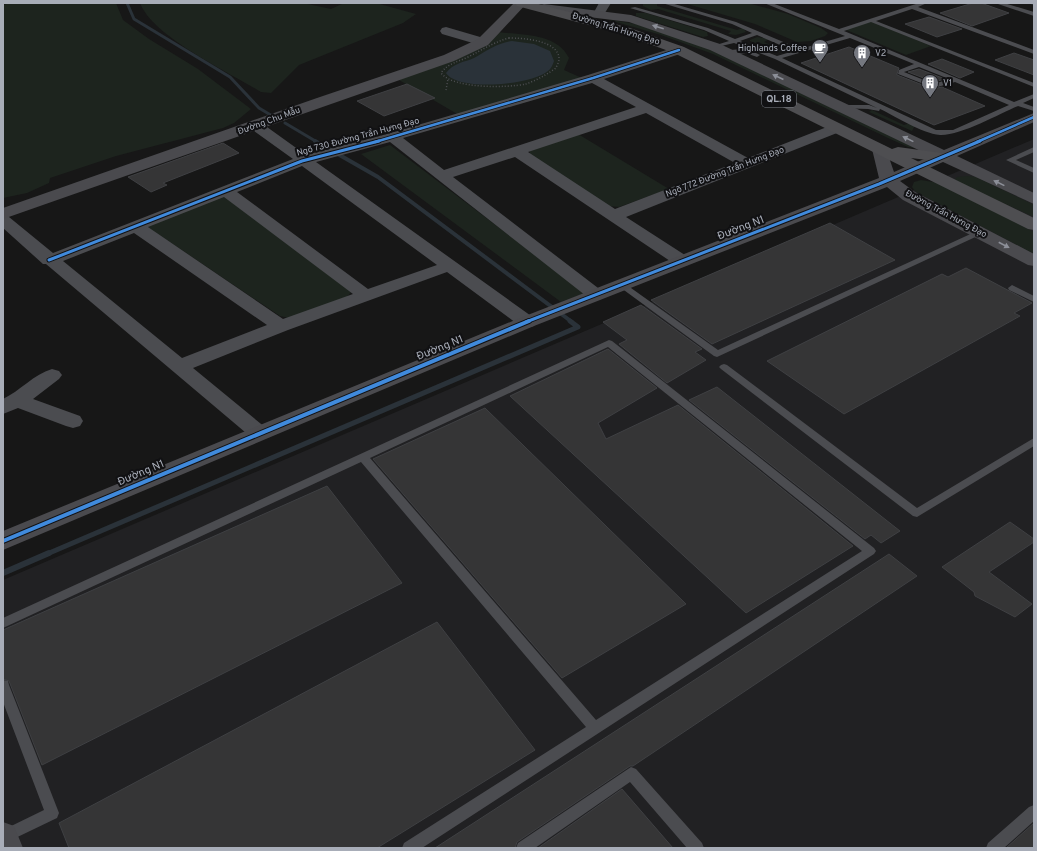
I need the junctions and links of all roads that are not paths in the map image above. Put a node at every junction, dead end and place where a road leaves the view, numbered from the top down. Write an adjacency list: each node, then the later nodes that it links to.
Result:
1 (521, 3): 7 (highway, Đường Trần Hưng Đạo / QL.18); 17 (street, Đường Chu Mẫu)
2 (665, 3): 14 (lane)
3 (767, 3): 13 (lane)
4 (924, 3): 6 (lane)
5 (998, 3): 10 (lane)
6 (913, 7): 11 (lane); 21 (lane)
7 (544, 8): 8 (street); 19 (highway, Đường Trần Hưng Đạo / QL.18)
8 (602, 8): 9 (street)
9 (630, 10): 16 (lane); 18 (street, one-way to 9)
10 (1034, 14)
11 (872, 21): 13 (lane); 28 (lane)
12 (446, 31): 17 (street)
13 (839, 31): 15 (lane)
14 (758, 33): 16 (lane); 20 (lane)
15 (850, 36): 20 (lane); 25 (lane)
16 (736, 40): 18 (lane); 23 (lane)
17 (483, 42): 36 (street, Đường Chu Mẫu)
18 (715, 47): 22 (street)
19 (679, 50): 26 (street, Ngõ 730 Đường Trần Hưng Đạo); 37 (highway, Đường Trần Hưng Đạo / QL.18)
20 (800, 51): 23 (lane)
21 (1034, 52)
22 (728, 53): 24 (lane); 31 (street, one-way to 22)
23 (777, 58): 30 (lane)
24 (779, 65)
25 (918, 65): 27 (lane); 27 (lane)
26 (592, 78): 32 (street); 38 (street, Ngõ 730 Đường Trần Hưng Đạo)
27 (954, 80): 30 (lane)
28 (1034, 85)
29 (1034, 96): 30 (lane)
30 (1015, 103): 33 (lane)
31 (839, 107): 35 (lane); 42 (street, one-way to 31)
32 (648, 108): 41 (street); 44 (street)
33 (1034, 109)
34 (1034, 117): 42 (street, Đường N1)
35 (906, 123)
36 (255, 126): 43 (street); 51 (street, Đường Chu Mẫu)
37 (838, 128): 39 (highway, Đường Trần Hưng Đạo / QL.18); 44 (street, Ngõ 772 Đường Trần Hưng Đạo)
38 (392, 137): 43 (street, Ngõ 730 Đường Trần Hưng Đạo); 47 (street)
39 (880, 149): 42 (highway); 45 (highway, Đường Trần Hưng Đạo / QL.18); 48 (street)
40 (1034, 149): 46 (lane)
41 (516, 151): 47 (street); 52 (street)
42 (943, 157): 45 (street, Đường N1); 50 (street, one-way to 42)
43 (307, 159): 49 (street, Ngõ 730 Đường Trần Hưng Đạo); 60 (street)
44 (746, 163): 52 (street, Ngõ 772 Đường Trần Hưng Đạo)
45 (918, 167): 48 (street, Đường N1); 54 (highway, Đường Trần Hưng Đạo / QL.18)
46 (1034, 171)
47 (441, 176): 63 (street)
48 (888, 180): 56 (street, Đường Trần Hưng Đạo); 58 (street, Đường N1)
49 (225, 190): 55 (street, Ngõ 730 Đường Trần Hưng Đạo); 64 (street)
50 (1034, 199)
51 (3, 214)
52 (614, 216): 58 (street)
53 (3, 220): 57 (street)
54 (1034, 225)
55 (135, 226): 57 (street, Ngõ 730 Đường Trần Hưng Đạo); 67 (street)
56 (980, 233): 59 (street, Đường Trần Hưng Đạo, one-way to 59); 61 (lane)
57 (50, 260): 68 (street)
58 (682, 261): 61 (street, Đường N1)
59 (1034, 261)
60 (449, 266): 64 (street); 66 (street)
61 (621, 285): 63 (street, Đường N1)
62 (1012, 288): 65 (lane)
63 (596, 295): 66 (street, Đường N1)
64 (365, 296): 67 (street)
65 (1034, 299)
66 (527, 322): 73 (street, Đường N1)
67 (280, 326): 68 (street)
68 (180, 366): 73 (street)
69 (724, 367): 74 (lane)
70 (52, 375): 71 (street)
71 (11, 404): 72 (street)
72 (73, 421)
73 (258, 433): 76 (street, Đường N1)
74 (1034, 441)
75 (363, 456): 77 (lane); 79 (lane); 79 (lane)
76 (3, 541)
77 (3, 623)
78 (3, 685): 81 (lane)
79 (595, 728): 83 (lane)
80 (1034, 812): 86 (lane)
81 (3, 837): 82 (street)
82 (7, 848)
83 (409, 848)
84 (524, 848): 85 (lane)
85 (697, 848)
86 (994, 848)

